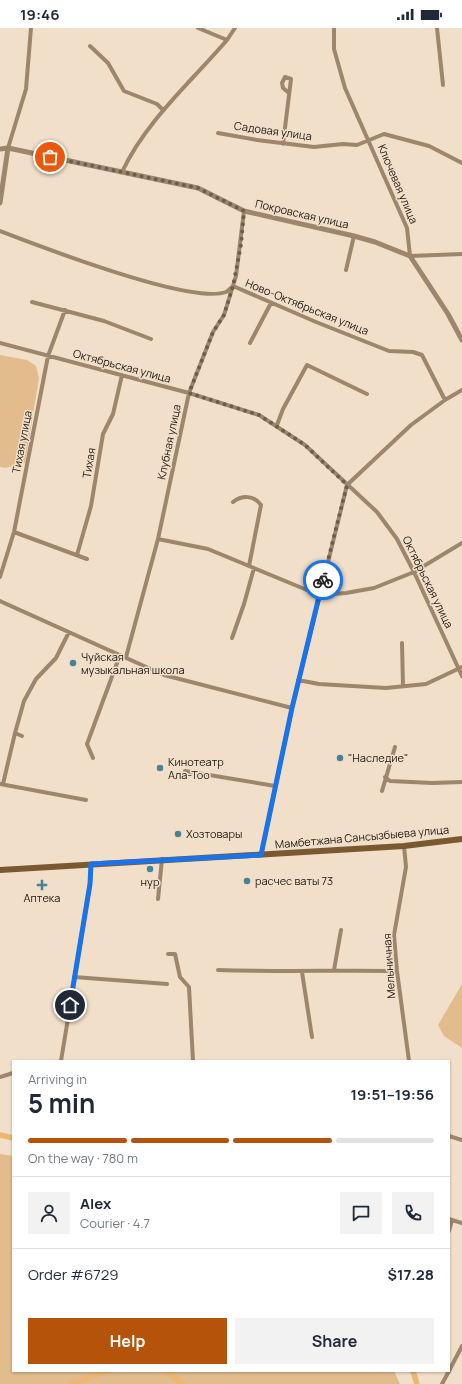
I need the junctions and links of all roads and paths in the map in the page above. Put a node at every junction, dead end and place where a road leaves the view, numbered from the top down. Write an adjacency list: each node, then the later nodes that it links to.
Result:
1 (31, 28): 14 (street)
2 (198, 28): 6 (street)
3 (235, 28): 6 (street)
4 (334, 28): 12 (street, Ключевая улица)
5 (437, 28): 8 (street)
6 (226, 40): 10 (street)
7 (90, 46): 10 (street)
8 (442, 85)
9 (289, 93): 13 (street)
10 (163, 110): 17 (street)
11 (218, 133): 13 (street, Садовая улица)
12 (369, 141): 13 (street, Садовая улица); 16 (street, Садовая улица); 23 (street, Ключевая улица)
13 (283, 144)
14 (8, 148): 15 (street, Покровская улица); 17 (street, Покровская улица); 18 (street)
15 (0, 149)
16 (462, 163)
17 (122, 172): 19 (street, Покровская улица)
18 (0, 203)
19 (244, 211): 21 (street, Покровская улица); 25 (street, Клубная улица)
20 (0, 231): 25 (street, Ново-Октябрьская улица)
21 (354, 236): 23 (street, Покровская улица); 24 (street)
22 (462, 254): 23 (street, Покровская улица)
23 (410, 256): 30 (street, Ключевая улица)
24 (346, 270)
25 (233, 286): 27 (street, Ново-Октябрьская улица); 36 (street, Клубная улица)
26 (32, 302): 28 (street)
27 (271, 303): 32 (street); 38 (street, Ново-Октябрьская улица)
28 (65, 310): 29 (street); 33 (street, Тихая улица)
29 (151, 339)
30 (462, 340)
31 (0, 343): 33 (street, Октябрьская улица)
32 (250, 343)
33 (48, 356): 34 (street, Октябрьская улица); 42 (street, Тихая улица)
34 (122, 375): 36 (street, Октябрьская улица); 45 (street, Тихая)
35 (462, 390): 38 (street)
36 (189, 393): 39 (street, Октябрьская улица); 43 (street, Клубная улица)
37 (367, 394): 39 (street)
38 (446, 400): 40 (street)
39 (277, 426): 40 (street, Октябрьская улица)
40 (347, 485): 49 (street, Октябрьская улица); 51 (street)
41 (233, 502): 47 (street)
42 (14, 532): 45 (street); 50 (street, Тихая улица)
43 (158, 539): 47 (street); 57 (street, Клубная улица)
44 (462, 543): 49 (street)
45 (77, 555): 46 (street)
46 (87, 559)
47 (249, 566): 48 (street)
48 (254, 568): 51 (street); 54 (street)
49 (414, 572): 51 (street); 58 (street, Октябрьская улица)
50 (0, 577)
51 (319, 595): 60 (street)
52 (0, 601): 53 (street)
53 (69, 632): 56 (street); 63 (street)
54 (232, 638)
55 (402, 642): 61 (street)
56 (120, 655): 57 (street); 66 (street)
57 (126, 657): 62 (street)
58 (461, 667): 59 (street, Октябрьская улица); 61 (street)
59 (462, 676)
60 (298, 680): 61 (street); 62 (street)
61 (403, 686)
62 (292, 708): 71 (street)
63 (15, 733): 64 (street); 70 (street)
64 (22, 736)
65 (395, 747): 68 (street)
66 (93, 758)
67 (185, 770): 71 (street)
68 (385, 777): 69 (street); 72 (street)
69 (462, 782)
70 (1, 784): 73 (street)
71 (275, 786): 76 (street)
72 (382, 791)
73 (86, 800)
74 (462, 839): 75 (main road, Мамбетжана Сансызбыева улица)
75 (404, 846): 76 (main road, Мамбетжана Сансызбыева улица); 85 (street, Мельничная)
76 (261, 855): 77 (main road, Мамбетжана Сансызбыева улица)
77 (162, 859): 78 (main road, Мамбетжана Сансызбыева улица); 80 (street)
78 (91, 864): 79 (main road, Мамбетжана Сансызбыева улица); 87 (street)
79 (0, 870)
80 (158, 899)
81 (341, 930): 84 (street)
82 (168, 954): 91 (street)
83 (218, 970): 86 (street)
84 (334, 970): 85 (street); 86 (street)
85 (397, 971): 92 (street, Мельничная)
86 (302, 972): 89 (street)
87 (74, 977): 88 (street); 90 (street)
88 (167, 984)
89 (312, 1037)
90 (61, 1060)
91 (193, 1060)
92 (409, 1060)
93 (12, 1073): 94 (street)
94 (0, 1077)
95 (450, 1136): 96 (street)
96 (462, 1140)
97 (451, 1219): 98 (street)
98 (462, 1223)
99 (462, 1346): 100 (street)
100 (450, 1369)
101 (448, 1372): 102 (street)
102 (442, 1384)

